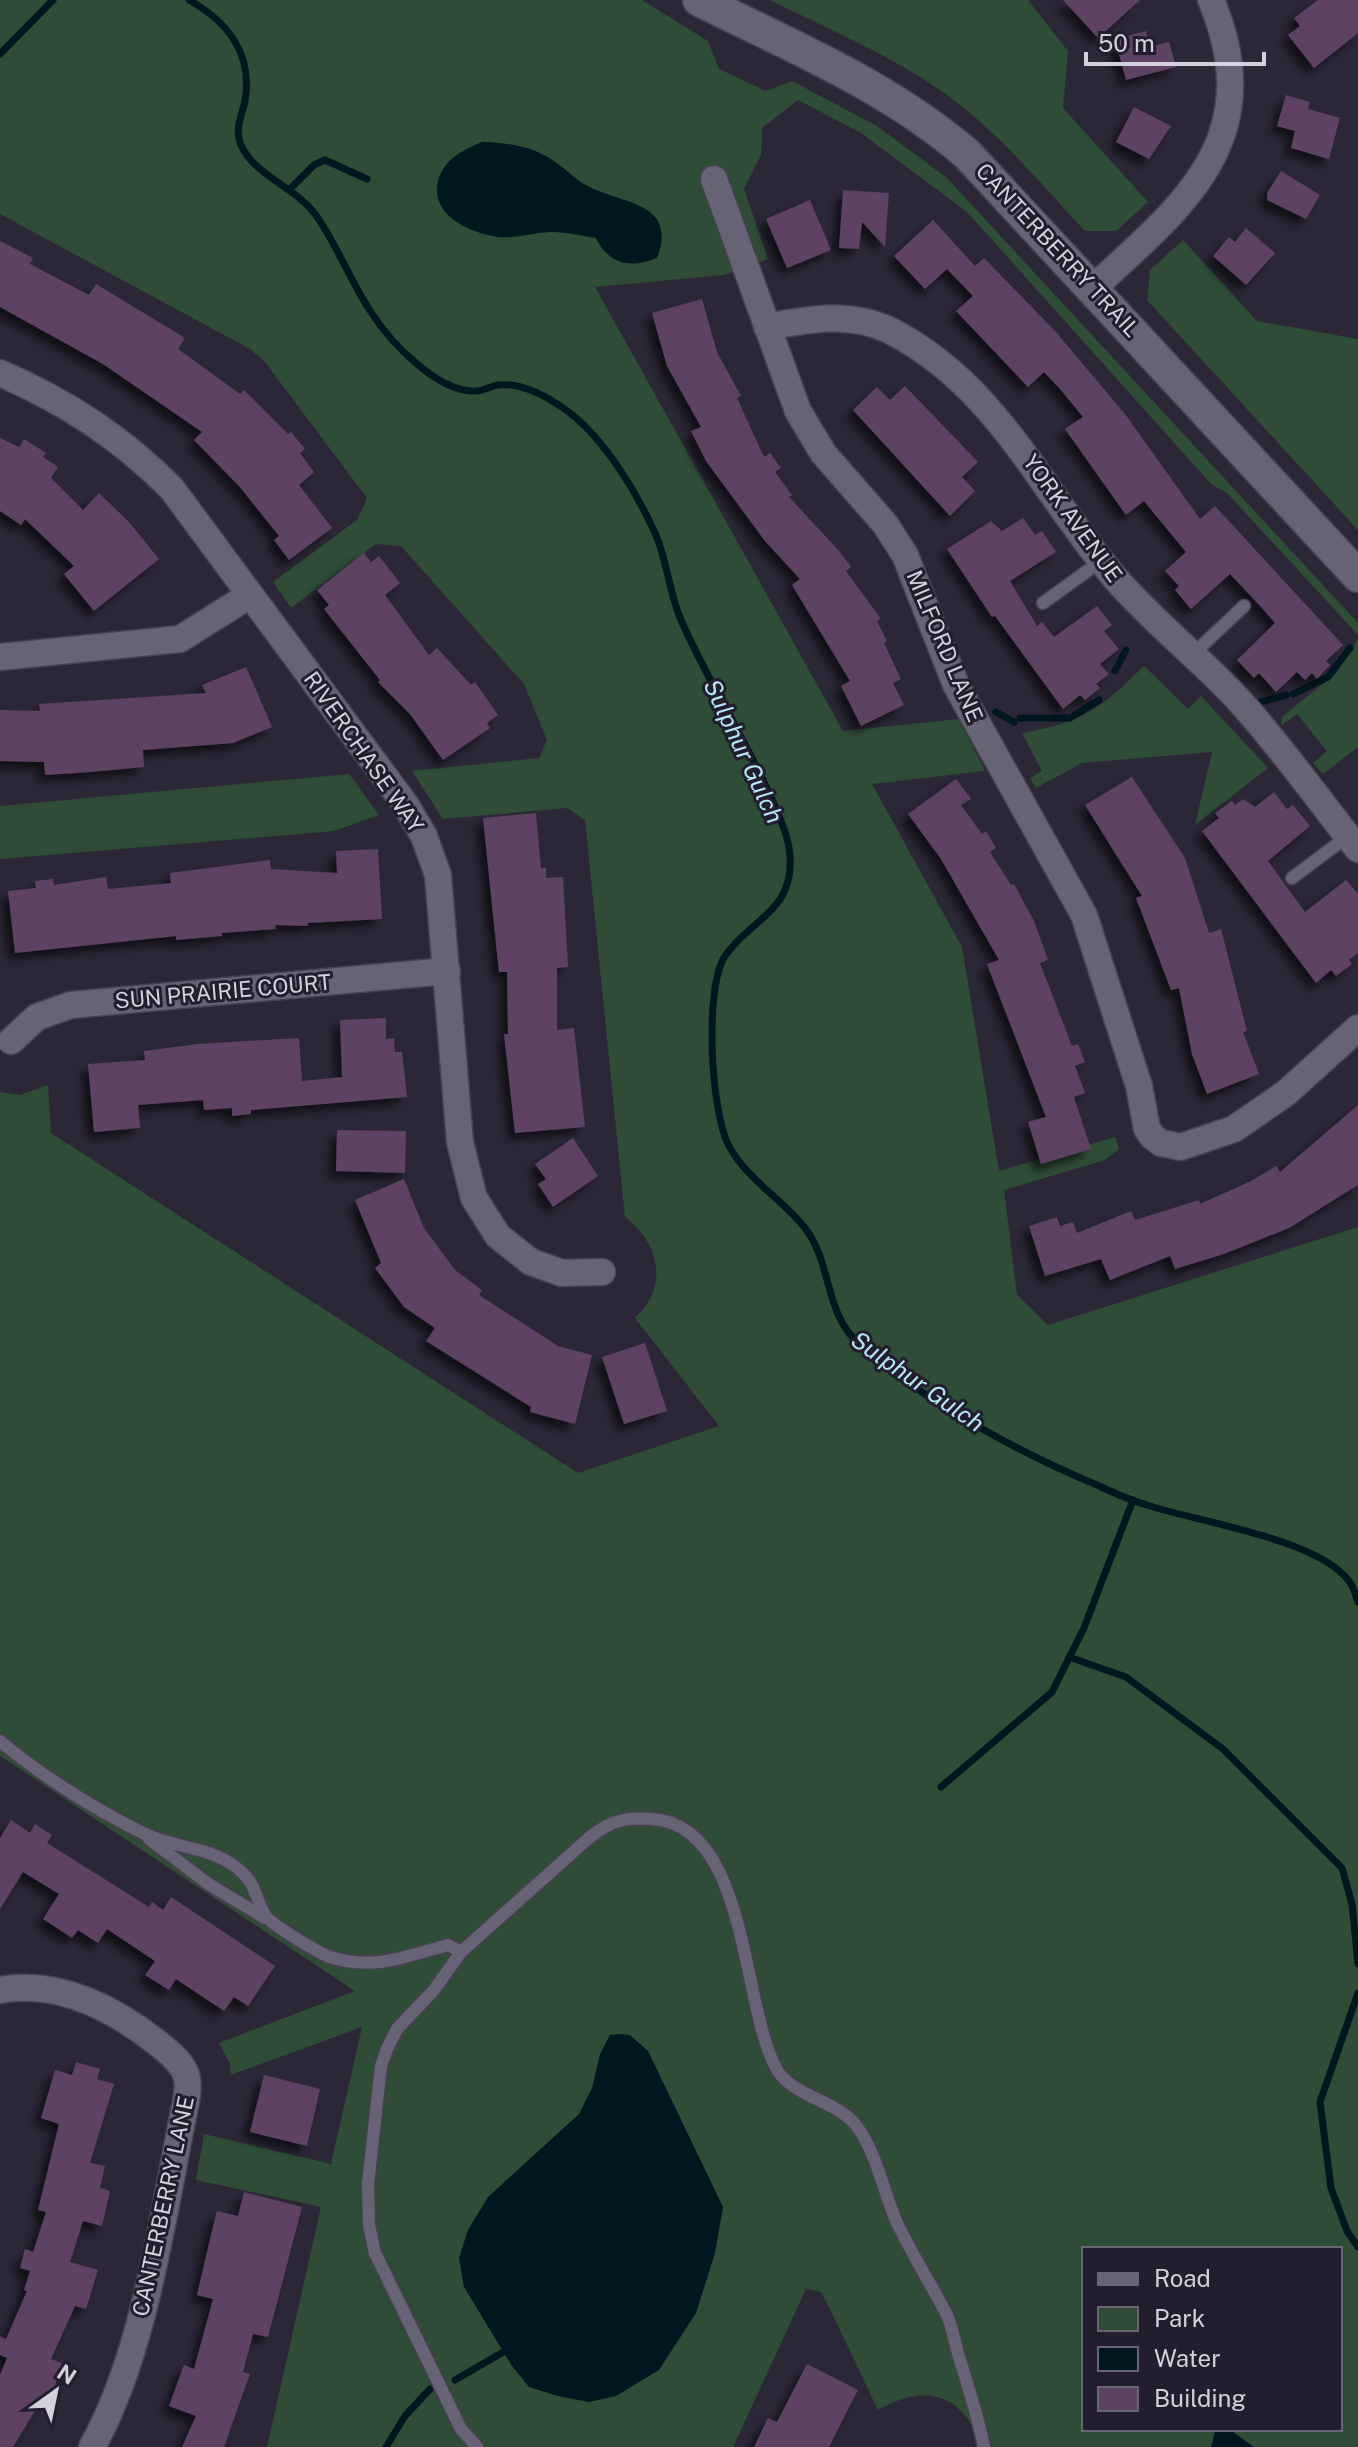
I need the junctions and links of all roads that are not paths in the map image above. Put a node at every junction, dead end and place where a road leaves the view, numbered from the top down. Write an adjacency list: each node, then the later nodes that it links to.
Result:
1 (699, 0): 4 (street, CANTERBERRY TRAIL)
2 (1211, 0): 4 (street)
3 (714, 179): 5 (street, MILFORD LANE)
4 (1093, 288): 8 (street, CANTERBERRY TRAIL)
5 (767, 327): 7 (street, YORK AVENUE); 17 (street, MILFORD LANE)
6 (0, 373): 9 (street, RIVERCHASE WAY)
7 (1101, 561): 10 (lane); 12 (street, YORK AVENUE)
8 (1358, 576)
9 (250, 595): 13 (street); 16 (street, RIVERCHASE WAY)
10 (1043, 603)
11 (1244, 606): 12 (lane)
12 (1193, 654): 14 (street, YORK AVENUE)
13 (0, 657)
14 (1353, 842): 15 (lane)
15 (1292, 878)
16 (447, 971): 18 (street, SUN PRAIRIE COURT); 19 (street, RIVERCHASE WAY)
17 (1358, 1028)
18 (11, 1041)
19 (602, 1272)
20 (0, 1741): 21 (lane)
21 (144, 1834): 22 (lane); 22 (lane)
22 (265, 1918): 23 (lane)
23 (461, 1952): 26 (lane); 27 (lane)
24 (0, 1990): 25 (street, CANTERBERRY LANE)
25 (92, 2447)
26 (477, 2447)
27 (984, 2447)

